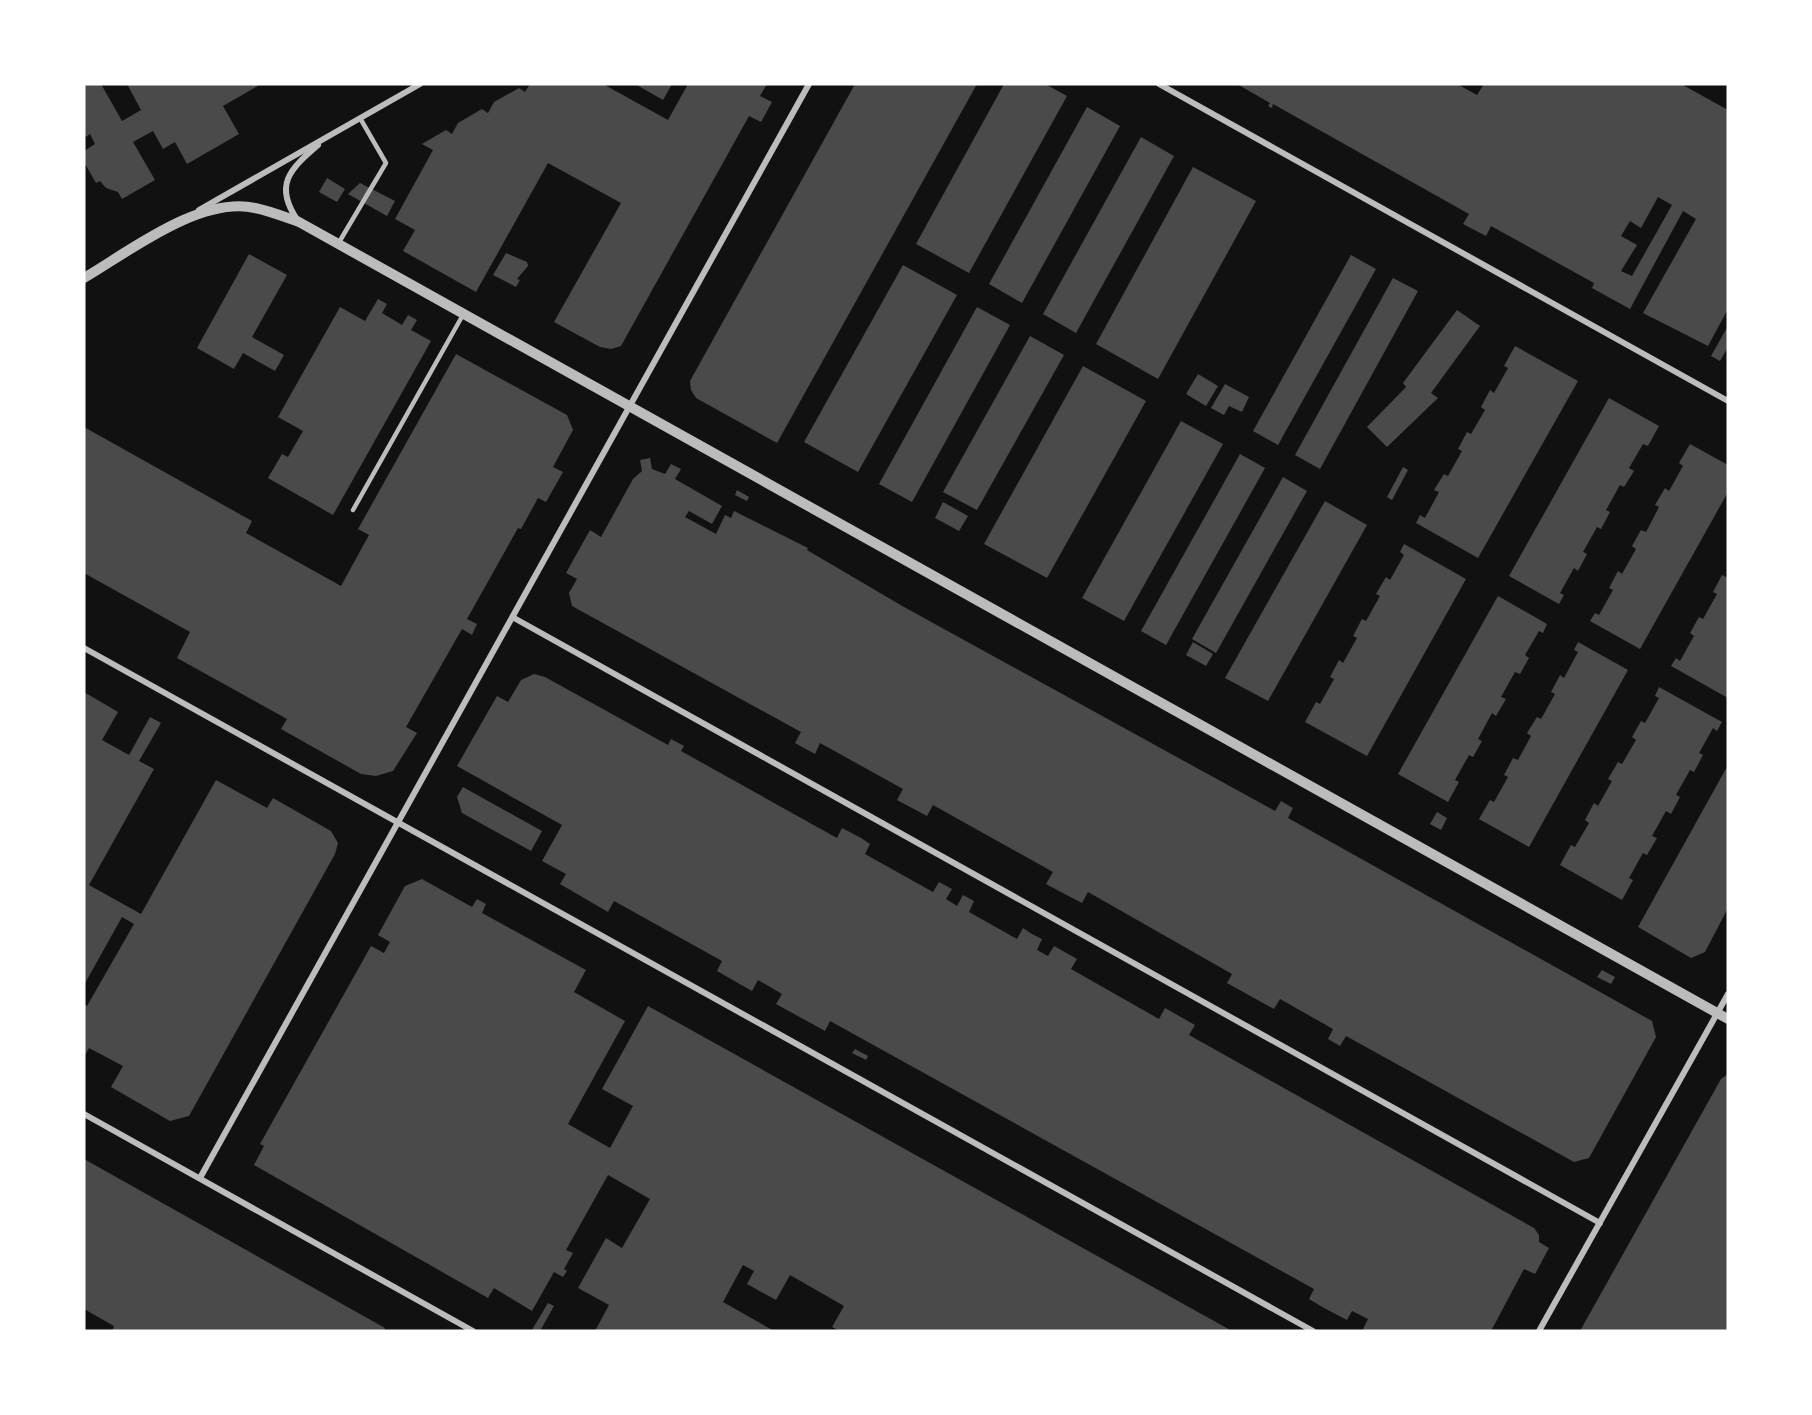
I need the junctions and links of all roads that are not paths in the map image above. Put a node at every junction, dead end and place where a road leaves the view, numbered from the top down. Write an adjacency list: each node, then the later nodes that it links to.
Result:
1 (420, 84): 4 (street)
2 (809, 84): 12 (street)
3 (1159, 84): 11 (street)
4 (360, 118): 5 (street); 8 (lane)
5 (327, 137): 6 (street); 7 (street)
6 (184, 219): 7 (street); 9 (street)
7 (299, 222): 8 (street)
8 (338, 244): 10 (street)
9 (84, 278)
10 (464, 313): 12 (street); 13 (lane)
11 (1728, 401)
12 (632, 407): 14 (street); 18 (street)
13 (353, 510)
14 (514, 618): 16 (street); 22 (street)
15 (84, 648): 16 (street)
16 (397, 823): 21 (street); 24 (street)
17 (1728, 994): 18 (street)
18 (1717, 1013): 19 (street); 22 (street)
19 (1728, 1019)
20 (84, 1114): 21 (street)
21 (200, 1179): 23 (street)
22 (1599, 1223): 25 (street)
23 (473, 1331)
24 (1313, 1331)
25 (1539, 1331)

